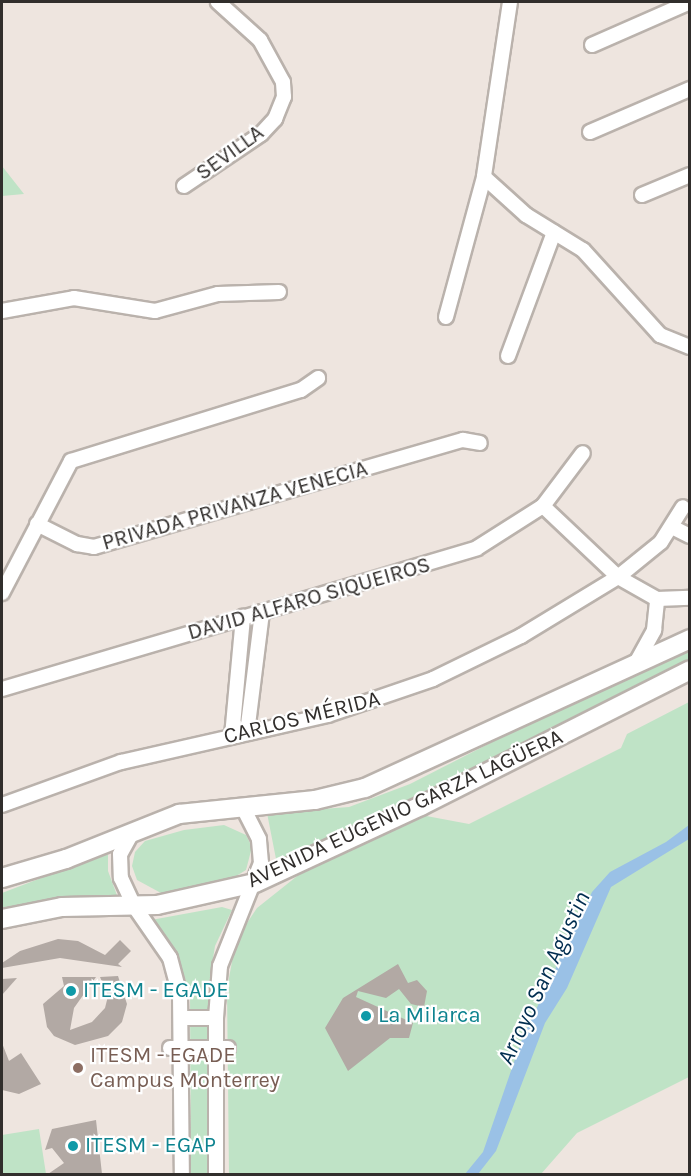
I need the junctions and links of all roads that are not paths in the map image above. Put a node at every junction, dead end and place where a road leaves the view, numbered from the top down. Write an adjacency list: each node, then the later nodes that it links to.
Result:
1 (218, 2): 9 (street, SEVILLA)
2 (510, 2): 8 (street)
3 (690, 2): 4 (street)
4 (592, 45)
5 (690, 89): 6 (street)
6 (590, 132)
7 (690, 175): 10 (street)
8 (484, 177): 11 (street); 14 (street)
9 (184, 186)
10 (642, 195)
11 (554, 232): 15 (street); 16 (street)
12 (279, 292): 13 (street)
13 (2, 311)
14 (446, 317)
15 (690, 347)
16 (507, 356)
17 (318, 378): 22 (street)
18 (480, 443): 22 (street, PRIVADA PRIVANZA VENECIA)
19 (583, 453): 20 (street, DAVID ALFARO SIQUEIROS)
20 (543, 506): 25 (street); 29 (street, DAVID ALFARO SIQUEIROS)
21 (683, 507): 23 (street, CARLOS MÉRIDA)
22 (37, 524): 26 (street)
23 (672, 527): 24 (street); 25 (street, CARLOS MÉRIDA)
24 (690, 536)
25 (618, 577): 28 (street); 35 (street, CARLOS MÉRIDA)
26 (2, 593)
27 (690, 598): 28 (street)
28 (657, 599): 32 (street)
29 (262, 612): 30 (street, DAVID ALFARO SIQUEIROS); 35 (street)
30 (243, 617): 34 (street, DAVID ALFARO SIQUEIROS); 36 (street)
31 (690, 639): 32 (main road, AVENIDA EUGENIO GARZA LAGÜERA)
32 (636, 663): 38 (main road, AVENIDA EUGENIO GARZA LAGÜERA)
33 (690, 670): 41 (main road, AVENIDA EUGENIO GARZA LAGÜERA)
34 (2, 689)
35 (247, 733): 36 (street, CARLOS MÉRIDA)
36 (232, 736): 37 (street, CARLOS MÉRIDA)
37 (2, 805)
38 (242, 806): 39 (main road, AVENIDA EUGENIO GARZA LAGÜERA); 41 (street)
39 (133, 831): 40 (main road, AVENIDA EUGENIO GARZA LAGÜERA); 42 (street)
40 (4, 877)
41 (255, 883): 42 (main road, AVENIDA EUGENIO GARZA LAGÜERA); 45 (street)
42 (134, 906): 43 (main road, AVENIDA EUGENIO GARZA LAGÜERA); 44 (street)
43 (2, 919)
44 (182, 1018): 45 (street); 46 (street)
45 (216, 1018): 47 (street)
46 (176, 1048): 47 (street); 48 (street)
47 (222, 1048): 49 (street)
48 (182, 1174)
49 (216, 1174)

